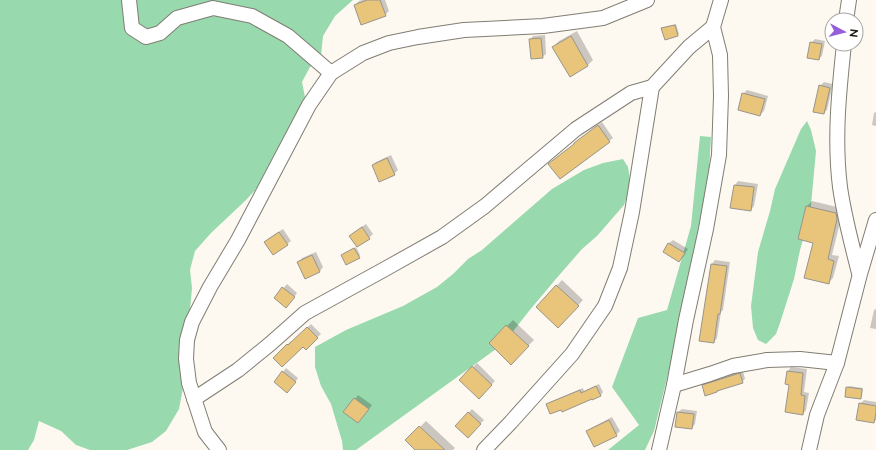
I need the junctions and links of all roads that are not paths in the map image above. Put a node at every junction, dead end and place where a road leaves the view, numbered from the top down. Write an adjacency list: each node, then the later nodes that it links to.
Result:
1 (129, 0): 8 (street)
2 (647, 0): 8 (street)
3 (721, 0): 6 (street)
4 (849, 0): 5 (street)
5 (847, 12)
6 (713, 27): 9 (street); 13 (street)
7 (843, 52): 11 (street)
8 (331, 73): 14 (street)
9 (652, 87): 14 (street); 16 (street)
10 (876, 220): 11 (street)
11 (860, 274): 12 (street)
12 (836, 363): 13 (street); 18 (street)
13 (674, 385): 17 (street)
14 (194, 399): 15 (street)
15 (219, 450)
16 (484, 450)
17 (659, 450)
18 (809, 450)

